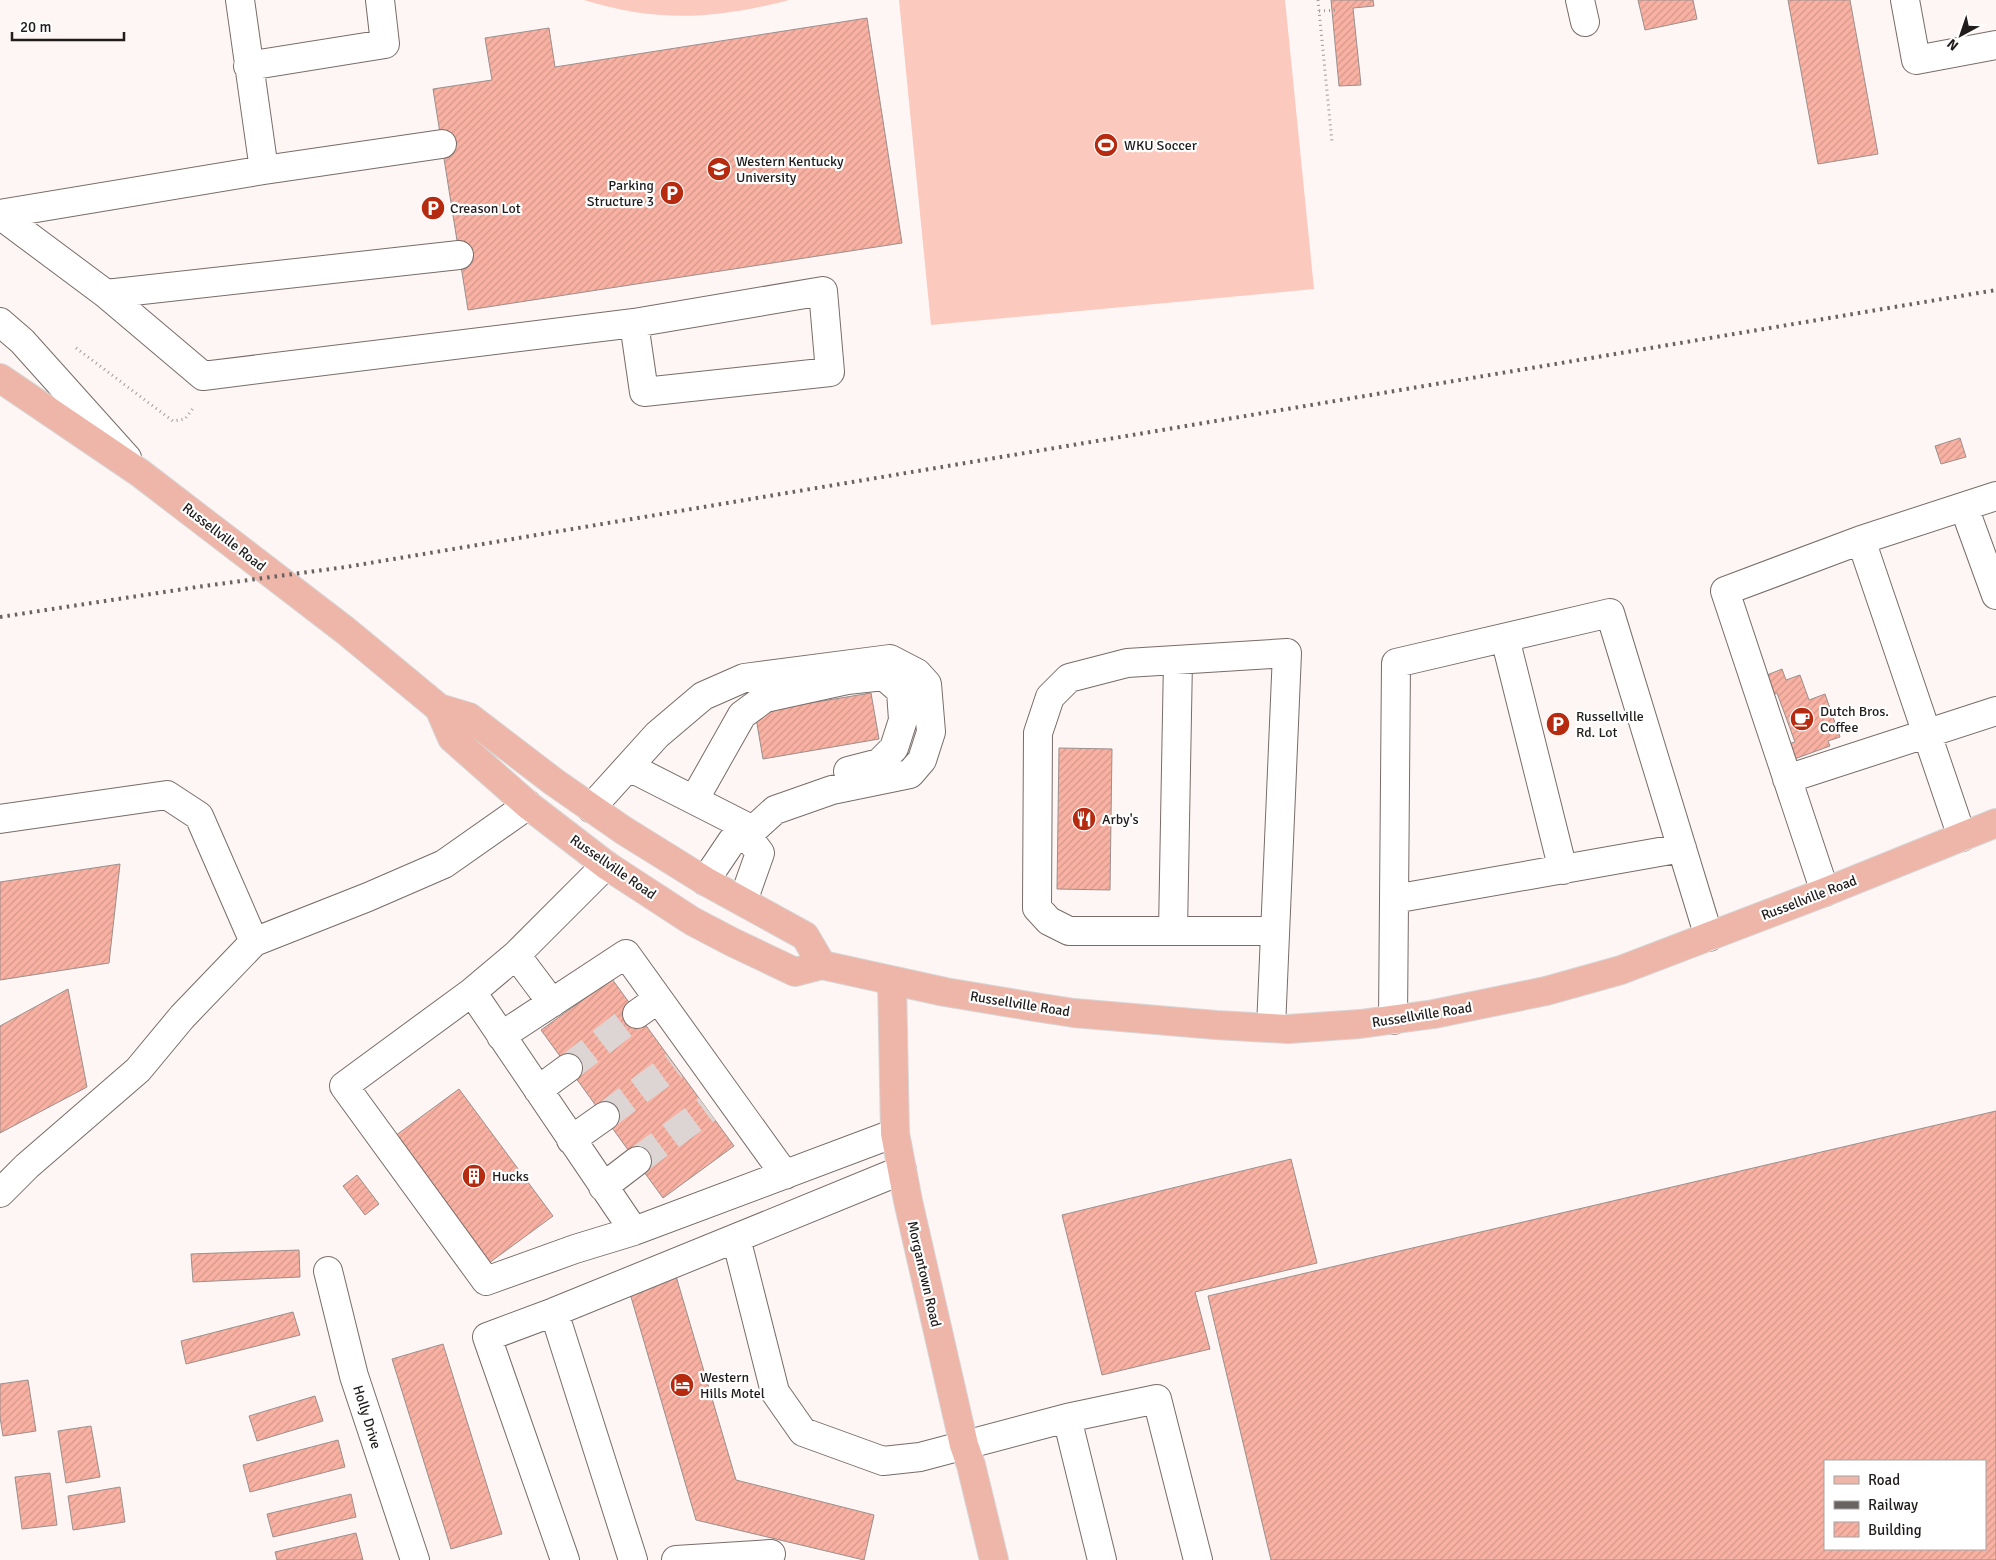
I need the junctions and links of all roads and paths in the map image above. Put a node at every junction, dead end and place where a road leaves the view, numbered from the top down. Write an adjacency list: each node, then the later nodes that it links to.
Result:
1 (240, 0): 8 (street)
2 (380, 0): 8 (street)
3 (1318, 0): 6 (path)
4 (1905, 0): 7 (street)
5 (1338, 10): 6 (path)
6 (1319, 11): 9 (path)
7 (1996, 45)
8 (248, 66): 11 (street)
9 (1332, 142)
10 (442, 144): 11 (street)
11 (264, 170): 12 (street)
12 (0, 214): 14 (street)
13 (459, 254): 14 (street)
14 (106, 294): 16 (street)
15 (0, 322): 20 (street)
16 (634, 323): 16 (street)
17 (70, 343): 19 (path)
18 (0, 378): 20 (main road, Russellville Road)
19 (199, 400)
20 (140, 473): 27 (main road, Russellville Road)
21 (1996, 496): 22 (street)
22 (1964, 507): 23 (street); 24 (street)
23 (1861, 540): 29 (street); 31 (street)
24 (1996, 595)
25 (1505, 638): 40 (street); 42 (street); 45 (street)
26 (1178, 660): 47 (street); 47 (street); 48 (street)
27 (439, 708): 33 (main road, Russellville Road); 34 (main road, Russellville Road)
28 (1996, 711): 29 (street)
29 (1927, 734): 31 (street); 39 (street)
30 (629, 767): 32 (street); 34 (street); 35 (street)
31 (1787, 779): 44 (street)
32 (694, 800): 35 (street); 38 (street)
33 (528, 805): 41 (main road, Russellville Road); 50 (street)
34 (591, 808): 43 (main road, Russellville Road)
35 (775, 810): 38 (street)
36 (0, 819): 50 (street)
37 (1996, 823): 39 (main road, Russellville Road)
38 (751, 834): 43 (street); 46 (street)
39 (1962, 837): 44 (main road, Russellville Road)
40 (1682, 848): 42 (street); 49 (street)
41 (606, 866): 51 (street); 52 (main road, Russellville Road)
42 (1563, 870): 45 (street)
43 (705, 881): 46 (main road, Russellville Road)
44 (1825, 892): 49 (main road, Russellville Road)
45 (1394, 899): 56 (street)
46 (743, 901): 52 (main road, Russellville Road)
47 (1173, 931): 48 (street)
48 (1275, 931): 57 (street)
49 (1709, 937): 56 (main road, Russellville Road)
50 (254, 942): 68 (street)
51 (516, 955): 54 (street); 55 (street)
52 (822, 965): 53 (main road, Russellville Road)
53 (892, 982): 57 (main road, Russellville Road); 62 (main road, Morgantown Road)
54 (472, 992): 58 (street); 69 (street)
55 (552, 1004): 58 (street); 66 (street)
56 (1393, 1020): 57 (main road, Russellville Road)
57 (1271, 1028)
58 (501, 1036): 60 (street)
59 (568, 1068): 60 (street)
60 (538, 1090): 63 (street)
61 (605, 1116): 63 (street)
62 (895, 1133): 65 (main road, Morgantown Road); 66 (street)
63 (572, 1140): 67 (street)
64 (637, 1161): 67 (street)
65 (902, 1170): 70 (street); 74 (main road, Morgantown Road)
66 (785, 1175): 69 (street)
67 (603, 1187): 69 (street)
68 (0, 1193)
69 (634, 1231)
70 (736, 1238): 72 (street); 74 (street)
71 (328, 1271): 76 (street, Holly Drive)
72 (554, 1312): 77 (street); 78 (street)
73 (1067, 1418): 74 (street); 81 (street); 82 (street)
74 (964, 1445): 80 (main road, Morgantown Road)
75 (771, 1554): 79 (street)
76 (415, 1560)
77 (565, 1560)
78 (633, 1560)
79 (676, 1560)
80 (994, 1560)
81 (1102, 1560)
82 (1198, 1560)

